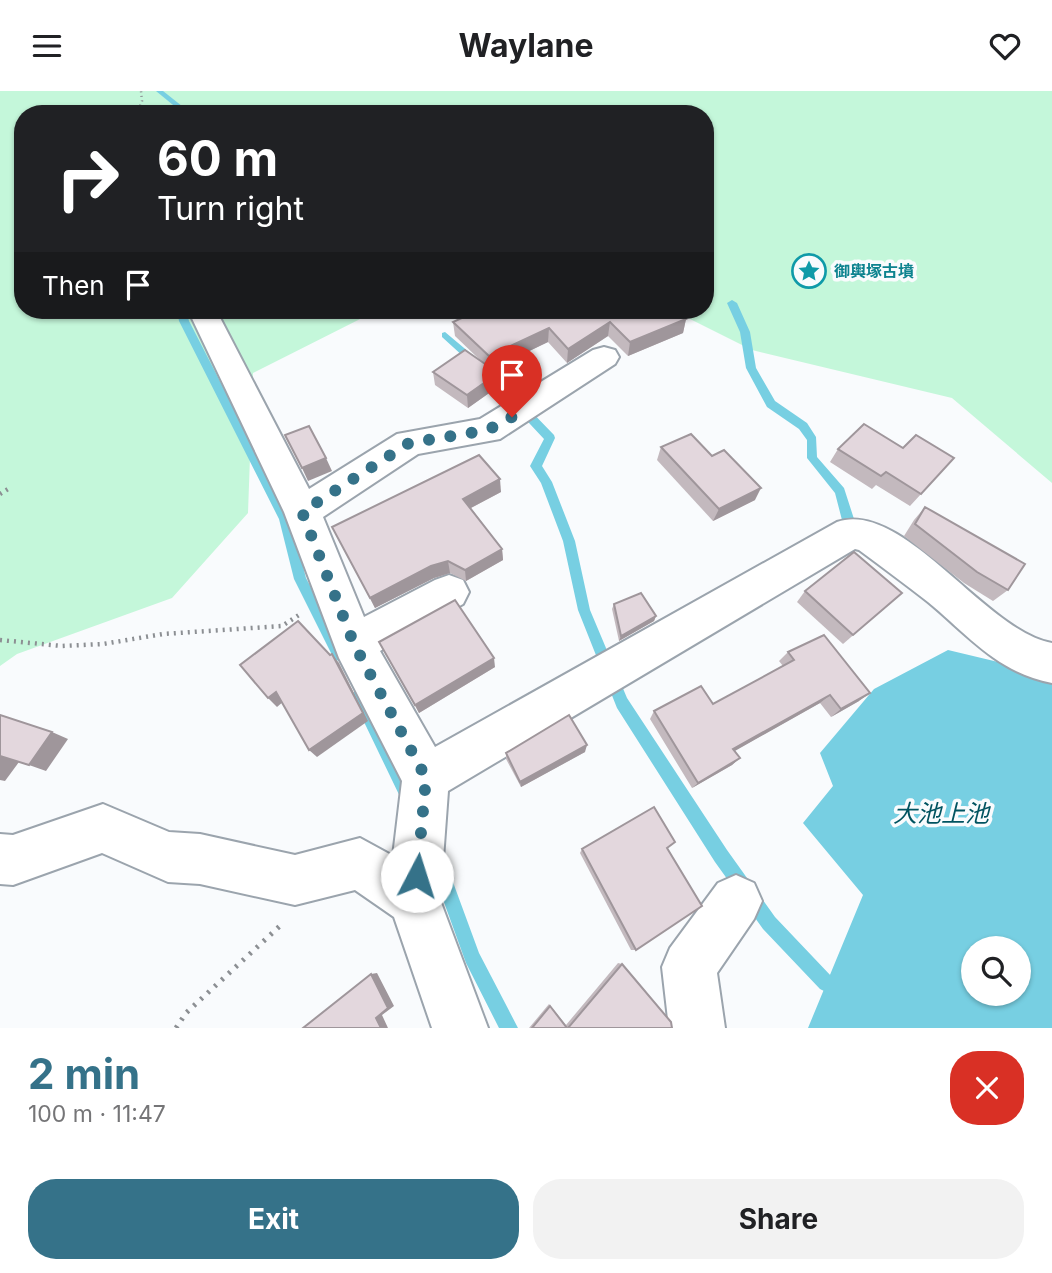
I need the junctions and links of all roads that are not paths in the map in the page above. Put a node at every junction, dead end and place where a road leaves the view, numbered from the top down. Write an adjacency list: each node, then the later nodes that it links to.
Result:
1 (206, 319): 3 (street)
2 (604, 357): 3 (street)
3 (302, 512): 5 (street)
4 (449, 592): 5 (street)
5 (354, 644): 7 (street)
6 (1052, 663): 7 (street)
7 (426, 778): 9 (street)
8 (0, 859): 9 (street)
9 (414, 900): 11 (street)
10 (736, 901): 12 (street)
11 (460, 1028)
12 (697, 1028)

